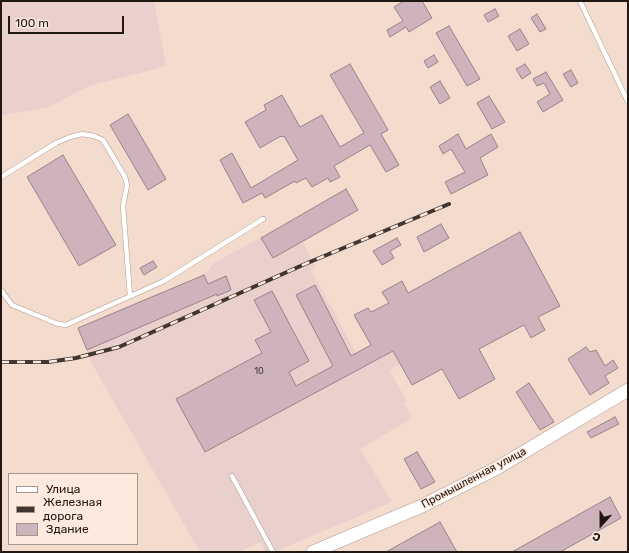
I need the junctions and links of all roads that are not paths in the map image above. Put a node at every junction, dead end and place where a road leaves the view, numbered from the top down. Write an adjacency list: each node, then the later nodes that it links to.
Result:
1 (580, 1): 2 (lane)
2 (628, 102)
3 (1, 177): 6 (lane)
4 (263, 219): 6 (lane)
5 (1, 290): 6 (lane)
6 (130, 296)
7 (628, 390): 10 (street, Промышленная улица)
8 (232, 476): 9 (lane)
9 (273, 552)
10 (313, 552)

